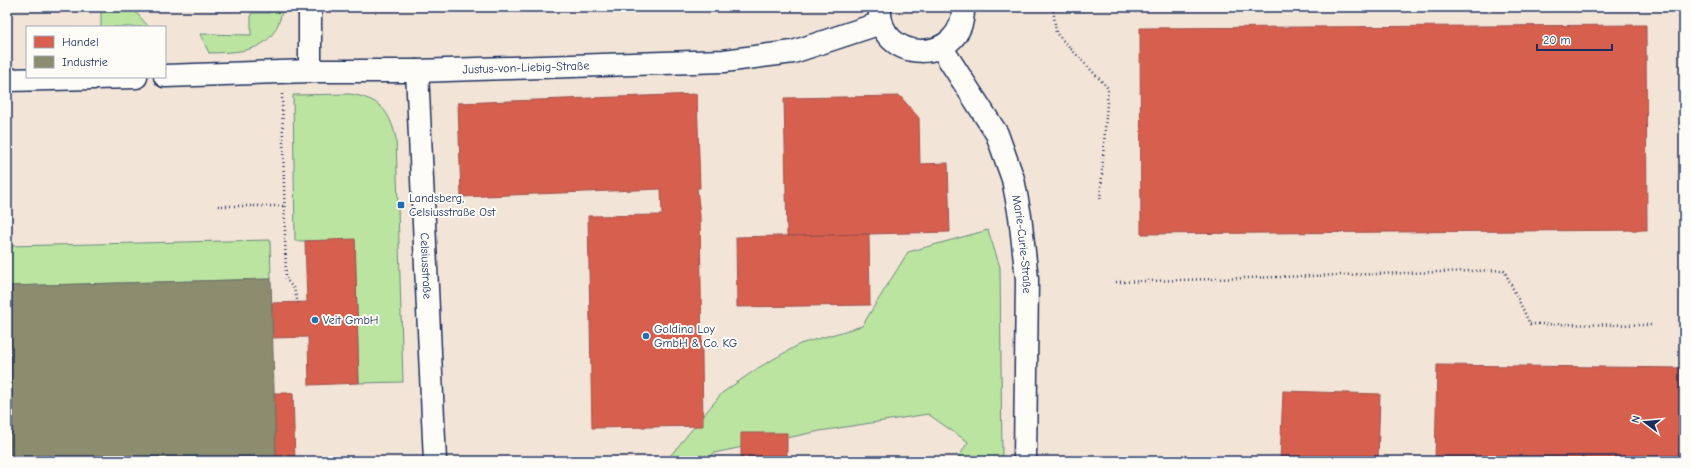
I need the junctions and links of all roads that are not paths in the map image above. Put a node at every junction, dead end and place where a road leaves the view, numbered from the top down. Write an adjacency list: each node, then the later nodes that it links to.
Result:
1 (310, 7): 5 (street)
2 (963, 7): 4 (street, Justus-von-Liebig-Straße)
3 (880, 15): 4 (street, Justus-von-Liebig-Straße); 6 (street, Justus-von-Liebig-Straße)
4 (941, 47): 11 (street, Marie-Curie-Straße)
5 (310, 71): 6 (street, Justus-von-Liebig-Straße); 7 (street, Justus-von-Liebig-Straße)
6 (418, 71): 10 (street, Celsiusstraße)
7 (166, 76)
8 (93, 78): 9 (street)
9 (7, 80)
10 (434, 461)
11 (1025, 461)

